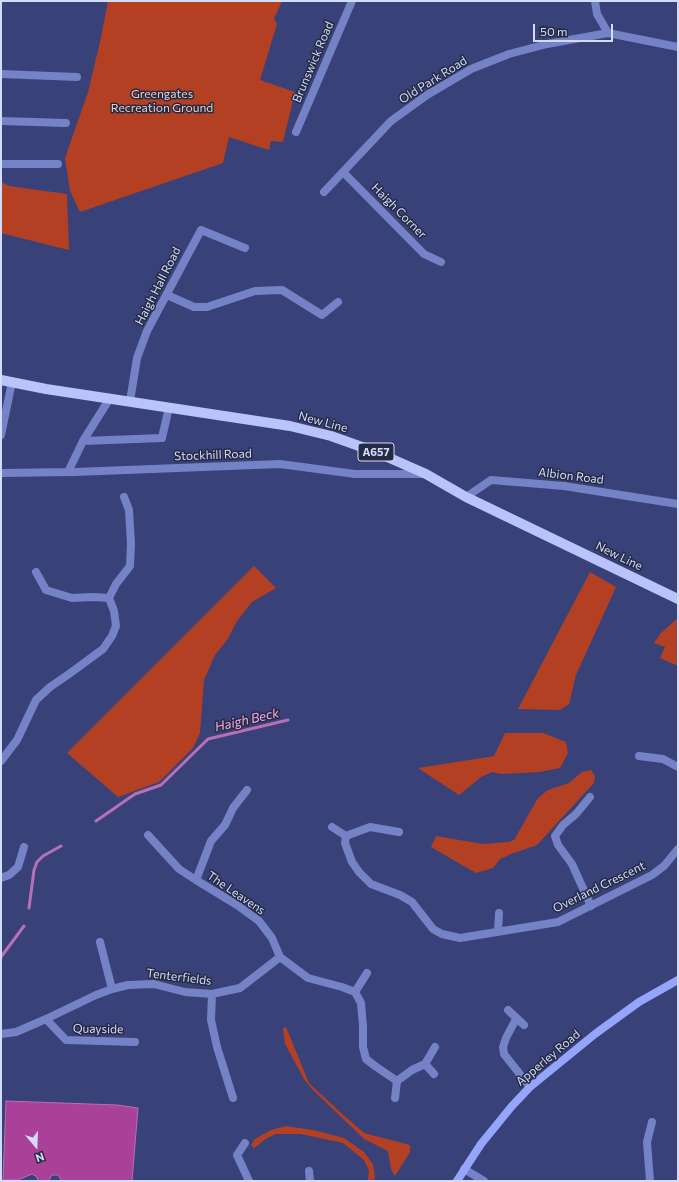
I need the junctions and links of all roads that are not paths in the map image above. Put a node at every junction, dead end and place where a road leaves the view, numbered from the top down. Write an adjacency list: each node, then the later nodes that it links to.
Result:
1 (352, 1): 9 (street, Brunswick Road)
2 (595, 1): 3 (street)
3 (608, 33): 4 (street, Old Park Road); 12 (street, Old Park Road)
4 (678, 47)
5 (1, 74): 6 (street)
6 (76, 77)
7 (1, 121): 8 (street)
8 (66, 123)
9 (296, 132)
10 (1, 164): 11 (street)
11 (58, 164)
12 (343, 172): 13 (street, Old Park Road); 15 (street, Haigh Corner)
13 (324, 192)
14 (245, 248): 16 (street, Haigh Hall Road)
15 (441, 262)
16 (167, 295): 17 (street); 21 (street, Haigh Hall Road)
17 (338, 302)
18 (1, 380): 19 (main road, New Line / A657)
19 (12, 382): 20 (main road, New Line / A657); 23 (street)
20 (110, 398): 21 (main road, New Line / A657); 24 (street)
21 (130, 401): 22 (main road, New Line / A657)
22 (169, 407): 24 (street); 27 (main road, New Line / A657)
23 (1, 435)
24 (83, 441): 25 (street)
25 (68, 472): 26 (street, Stockhill Road); 27 (street, Stockhill Road)
26 (1, 473)
27 (426, 474): 28 (main road, New Line / A657)
28 (466, 496): 30 (street, Albion Road); 33 (main road, New Line / A657)
29 (124, 497): 32 (street)
30 (678, 504)
31 (36, 572): 32 (street)
32 (108, 598): 35 (street)
33 (678, 599)
34 (639, 756): 36 (street)
35 (1, 761)
36 (678, 767)
37 (247, 790): 46 (street, The Leavens)
38 (590, 797): 47 (street)
39 (332, 828): 42 (street)
40 (399, 832): 42 (street)
41 (148, 835): 46 (street, The Leavens)
42 (346, 836): 49 (street, Overland Crescent)
43 (24, 847): 45 (street)
44 (678, 849): 47 (street, Overland Crescent)
45 (1, 878)
46 (196, 880): 51 (street, The Leavens)
47 (591, 906): 49 (street, Overland Crescent)
48 (499, 913): 49 (street)
49 (498, 932)
50 (100, 942): 54 (street)
51 (280, 957): 55 (street); 56 (street, Tenterfields)
52 (367, 973): 55 (street)
53 (678, 980): 67 (street, Apperley Road)
54 (112, 989): 56 (street, Tenterfields); 58 (street, Tenterfields)
55 (355, 992): 66 (street)
56 (212, 994): 68 (street)
57 (508, 1010): 59 (street)
58 (46, 1019): 61 (street, Tenterfields); 62 (street, Quayside)
59 (516, 1019): 60 (street); 67 (street)
60 (524, 1025)
61 (1, 1034)
62 (135, 1042)
63 (435, 1047): 64 (street)
64 (425, 1064): 65 (street); 66 (street)
65 (434, 1074)
66 (397, 1081): 69 (street)
67 (530, 1086): 72 (street, Apperley Road)
68 (233, 1098)
69 (395, 1098)
70 (652, 1122): 78 (street)
71 (245, 1143): 74 (street)
72 (464, 1170): 76 (street, Apperley Road); 77 (street)
73 (309, 1171): 75 (street)
74 (249, 1181)
75 (310, 1181)
76 (457, 1181)
77 (484, 1181)
78 (650, 1181)

